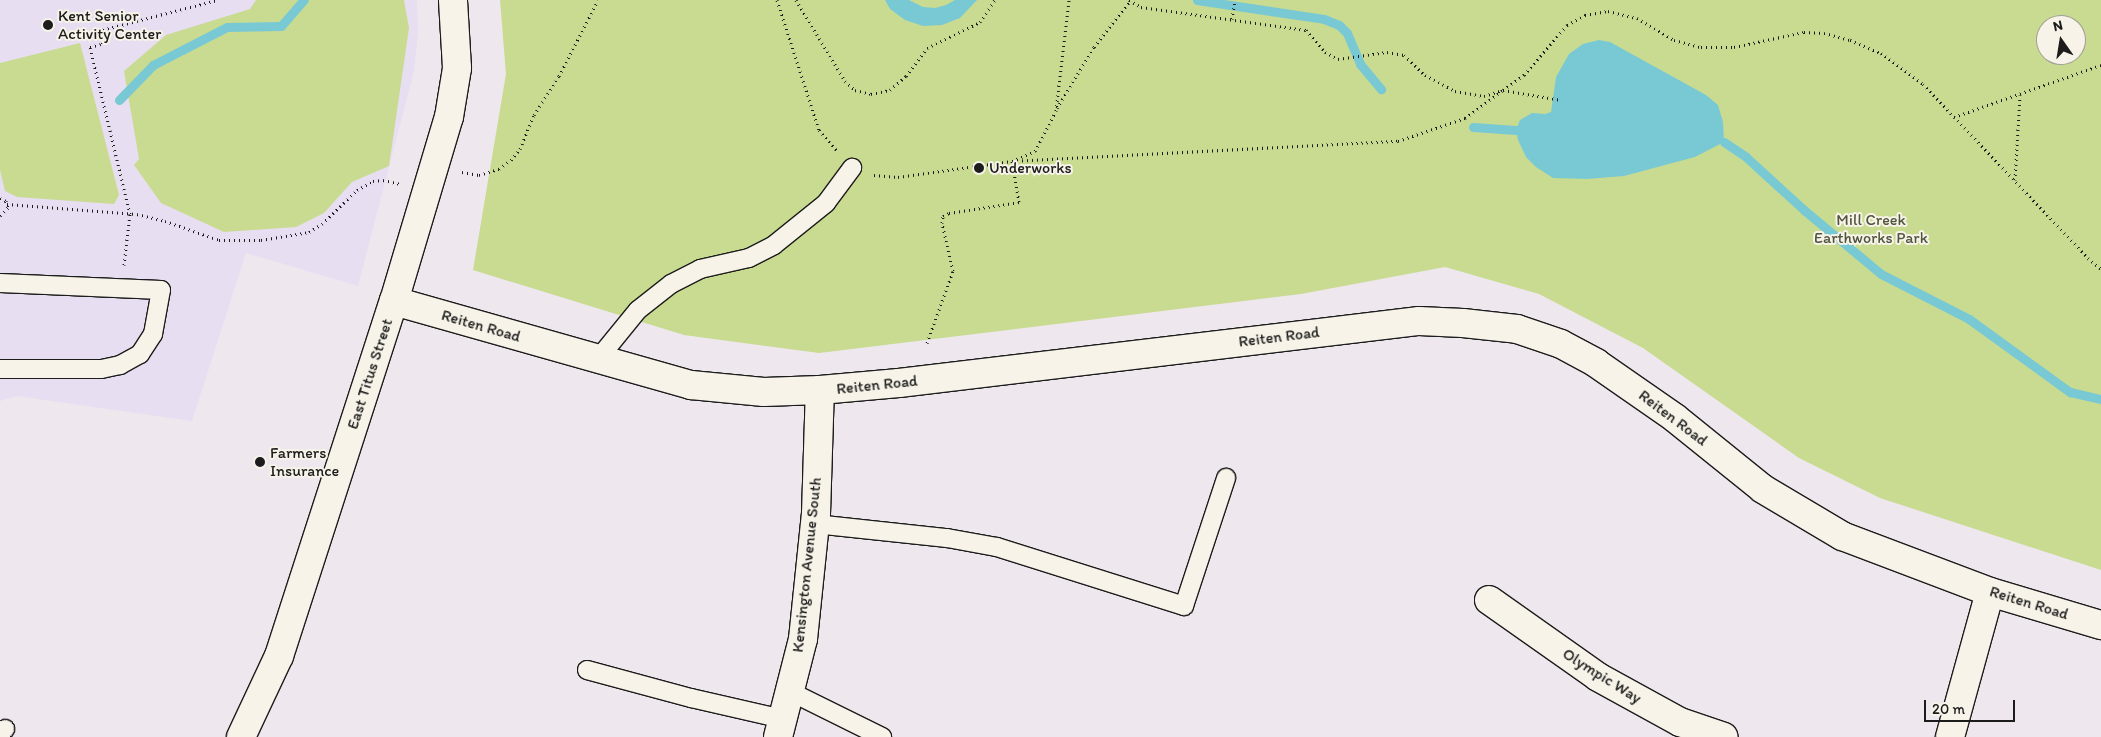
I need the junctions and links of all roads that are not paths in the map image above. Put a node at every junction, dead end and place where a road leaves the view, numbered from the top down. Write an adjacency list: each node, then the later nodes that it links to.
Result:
1 (453, 0): 4 (street, East Titus Street)
2 (852, 168): 5 (lane)
3 (0, 283): 6 (lane)
4 (394, 301): 5 (street, Reiten Road); 16 (street, East Titus Street)
5 (598, 359): 7 (street, Reiten Road)
6 (0, 369)
7 (820, 390): 9 (street, Kensington Avenue South); 10 (street, Reiten Road)
8 (1226, 478): 9 (lane)
9 (815, 524): 14 (street, Kensington Avenue South)
10 (1990, 592): 12 (street, Reiten Road); 19 (street)
11 (1489, 600): 18 (street, Olympic Way)
12 (2101, 625)
13 (587, 670): 15 (lane)
14 (789, 691): 15 (street, Kensington Avenue South); 17 (lane)
15 (780, 728)
16 (241, 737)
17 (882, 737)
18 (1724, 737)
19 (1950, 737)

